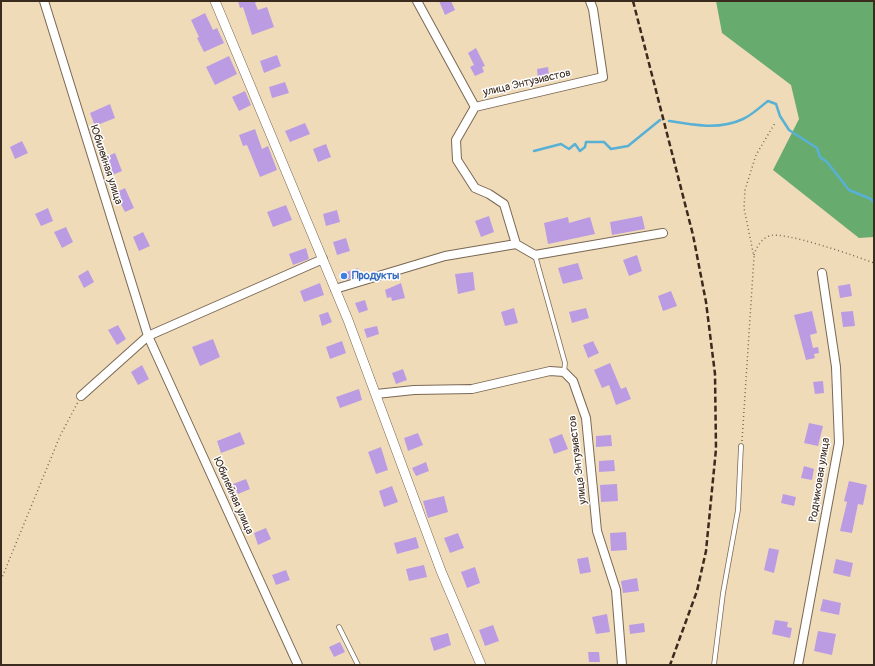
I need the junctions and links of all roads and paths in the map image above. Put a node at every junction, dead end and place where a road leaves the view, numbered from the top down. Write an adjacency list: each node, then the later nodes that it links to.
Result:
1 (44, 1): 15 (street, Юбилейная улица)
2 (215, 1): 11 (street)
3 (417, 1): 5 (street, улица Энтузиастов)
4 (590, 1): 5 (street, улица Энтузиастов)
5 (475, 107): 8 (street)
6 (775, 123): 10 (path)
7 (663, 233): 9 (street)
8 (516, 244): 9 (street); 14 (street)
9 (535, 255): 16 (lane)
10 (754, 257): 12 (path); 19 (path)
11 (323, 259): 14 (street); 15 (street)
12 (874, 263)
13 (822, 273): 27 (street, Родниковая улица)
14 (335, 289): 17 (street)
15 (148, 336): 18 (street); 22 (street, Юбилейная улица)
16 (564, 372): 17 (street); 25 (street, улица Энтузиастов)
17 (376, 394): 24 (street)
18 (81, 396): 20 (path)
19 (742, 446): 26 (lane)
20 (1, 580)
21 (339, 627): 23 (lane)
22 (298, 665)
23 (358, 665)
24 (481, 665)
25 (622, 665)
26 (714, 665)
27 (798, 665)

